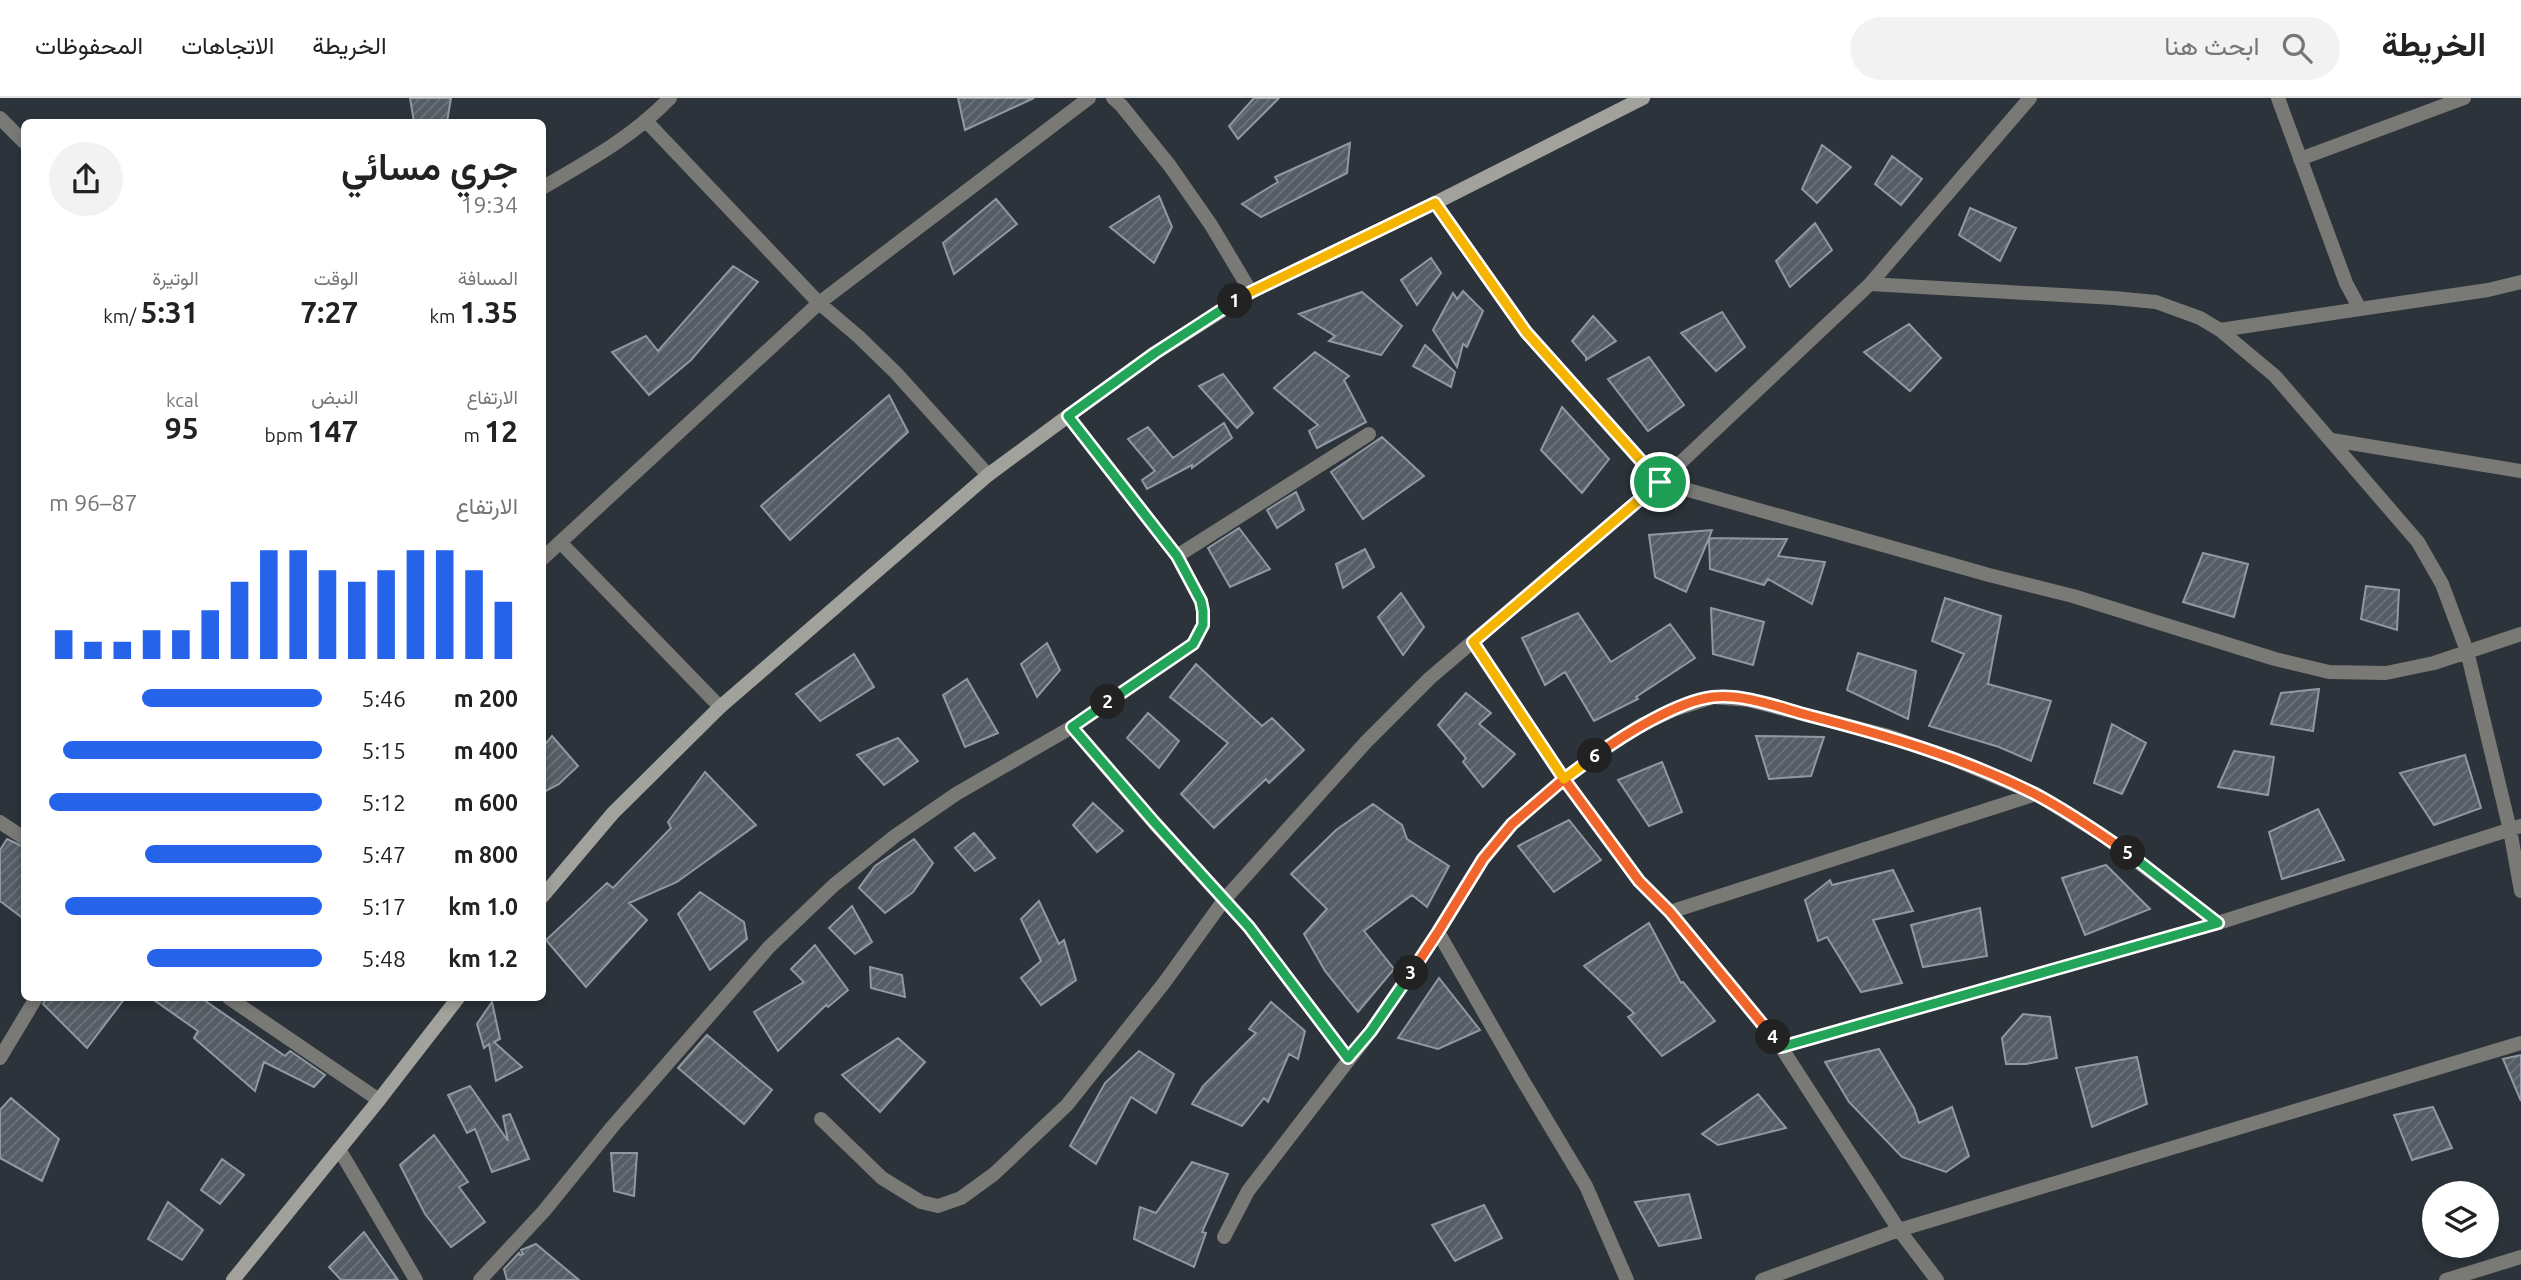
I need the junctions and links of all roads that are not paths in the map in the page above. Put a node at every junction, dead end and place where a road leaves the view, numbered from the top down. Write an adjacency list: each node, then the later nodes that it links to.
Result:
1 (670, 98): 9 (street)
2 (1089, 98): 17 (street)
3 (1643, 98): 13 (main road)
4 (2030, 98): 15 (street)
5 (2278, 98): 11 (street)
6 (2464, 98): 11 (street)
7 (1121, 100): 16 (street)
8 (0, 118): 10 (street)
9 (647, 122): 12 (street); 17 (street)
10 (21, 139)
11 (2300, 159): 18 (street)
12 (546, 186)
13 (1435, 203): 16 (main road); 25 (street)
14 (2521, 282): 18 (street)
15 (1870, 284): 19 (street); 25 (street)
16 (1251, 292): 20 (main road)
17 (819, 303): 24 (street); 26 (street)
18 (2360, 309): 19 (street)
19 (2220, 330): 22 (street)
20 (1068, 416): 24 (main road); 28 (street)
21 (1369, 434): 28 (street)
22 (2332, 440): 23 (street); 31 (street)
23 (2521, 471)
24 (988, 475): 32 (main road)
25 (1660, 482): 30 (street); 31 (street)
26 (560, 542): 27 (street); 32 (street)
27 (546, 555)
28 (1177, 556): 33 (street)
29 (2521, 634): 31 (street)
30 (1473, 642): 34 (street); 41 (street)
31 (2467, 651): 37 (street)
32 (720, 707): 40 (main road)
33 (1072, 727): 41 (street); 60 (street)
34 (1564, 779): 35 (street); 42 (street); 44 (street)
35 (2035, 794): 42 (street); 43 (street)
36 (0, 822): 38 (street)
37 (2515, 828): 39 (street); 43 (street)
38 (21, 836)
39 (2521, 891)
40 (546, 892)
41 (1224, 900): 51 (street); 53 (street)
42 (1670, 912): 49 (street)
43 (2218, 923): 49 (street)
44 (1438, 932): 51 (street); 61 (street)
45 (34, 1001): 50 (street)
46 (233, 1001): 52 (street)
47 (456, 1001): 52 (main road)
48 (2521, 1043): 55 (street)
49 (1781, 1047): 55 (street)
50 (0, 1058)
51 (1348, 1058): 56 (street)
52 (379, 1100): 54 (main road)
53 (821, 1119)
54 (339, 1149): 58 (main road); 59 (street)
55 (1899, 1230): 62 (street); 63 (street)
56 (1224, 1237)
57 (2521, 1257): 64 (street)
58 (233, 1280)
59 (416, 1280)
60 (480, 1280)
61 (1627, 1280)
62 (1762, 1280)
63 (1937, 1280)
64 (2446, 1280)

